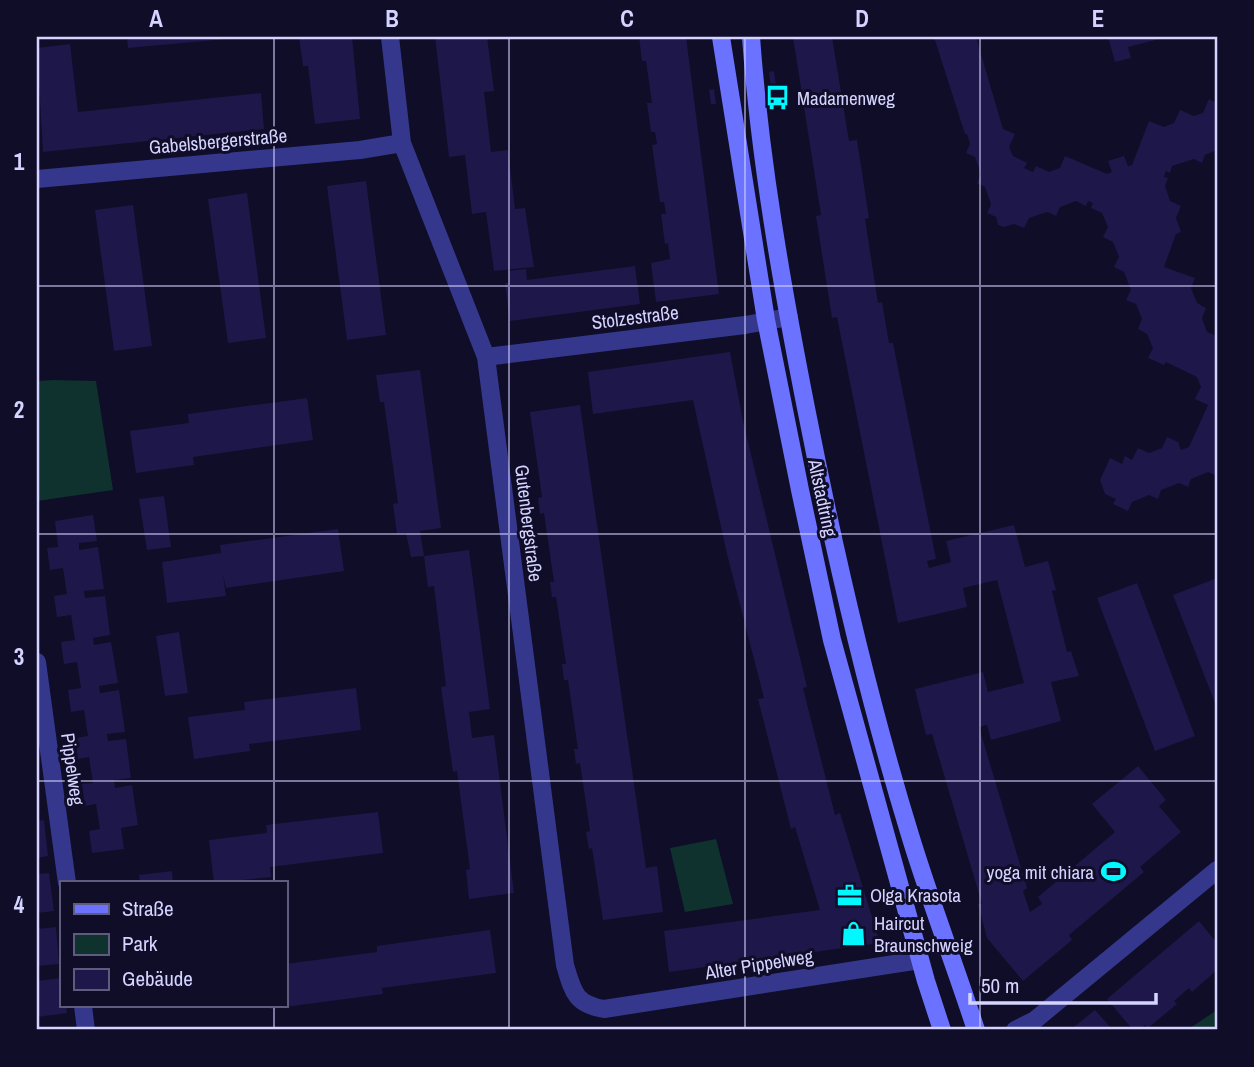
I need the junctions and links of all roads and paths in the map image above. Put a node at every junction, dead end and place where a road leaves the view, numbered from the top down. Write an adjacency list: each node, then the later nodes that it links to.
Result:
1 (390, 37): 4 (street, Gutenbergstraße)
2 (721, 37): 7 (main road, Altstadtring)
3 (751, 37): 6 (main road, Altstadtring)
4 (402, 143): 5 (street, Gabelsbergerstraße); 8 (street, Gutenbergstraße)
5 (37, 179)
6 (789, 317): 7 (street, Stolzestraße); 17 (main road, Altstadtring)
7 (766, 320): 8 (street, Stolzestraße); 12 (main road, Altstadtring)
8 (486, 357): 14 (street, Gutenbergstraße)
9 (37, 662): 11 (street, Pippelweg)
10 (1217, 870): 18 (street)
11 (67, 881)
12 (920, 960): 14 (street, Alter Pippelweg); 16 (main road, Altstadtring)
13 (83, 1007): 15 (street)
14 (604, 1009)
15 (86, 1030)
16 (942, 1030)
17 (976, 1030)
18 (1015, 1030)

